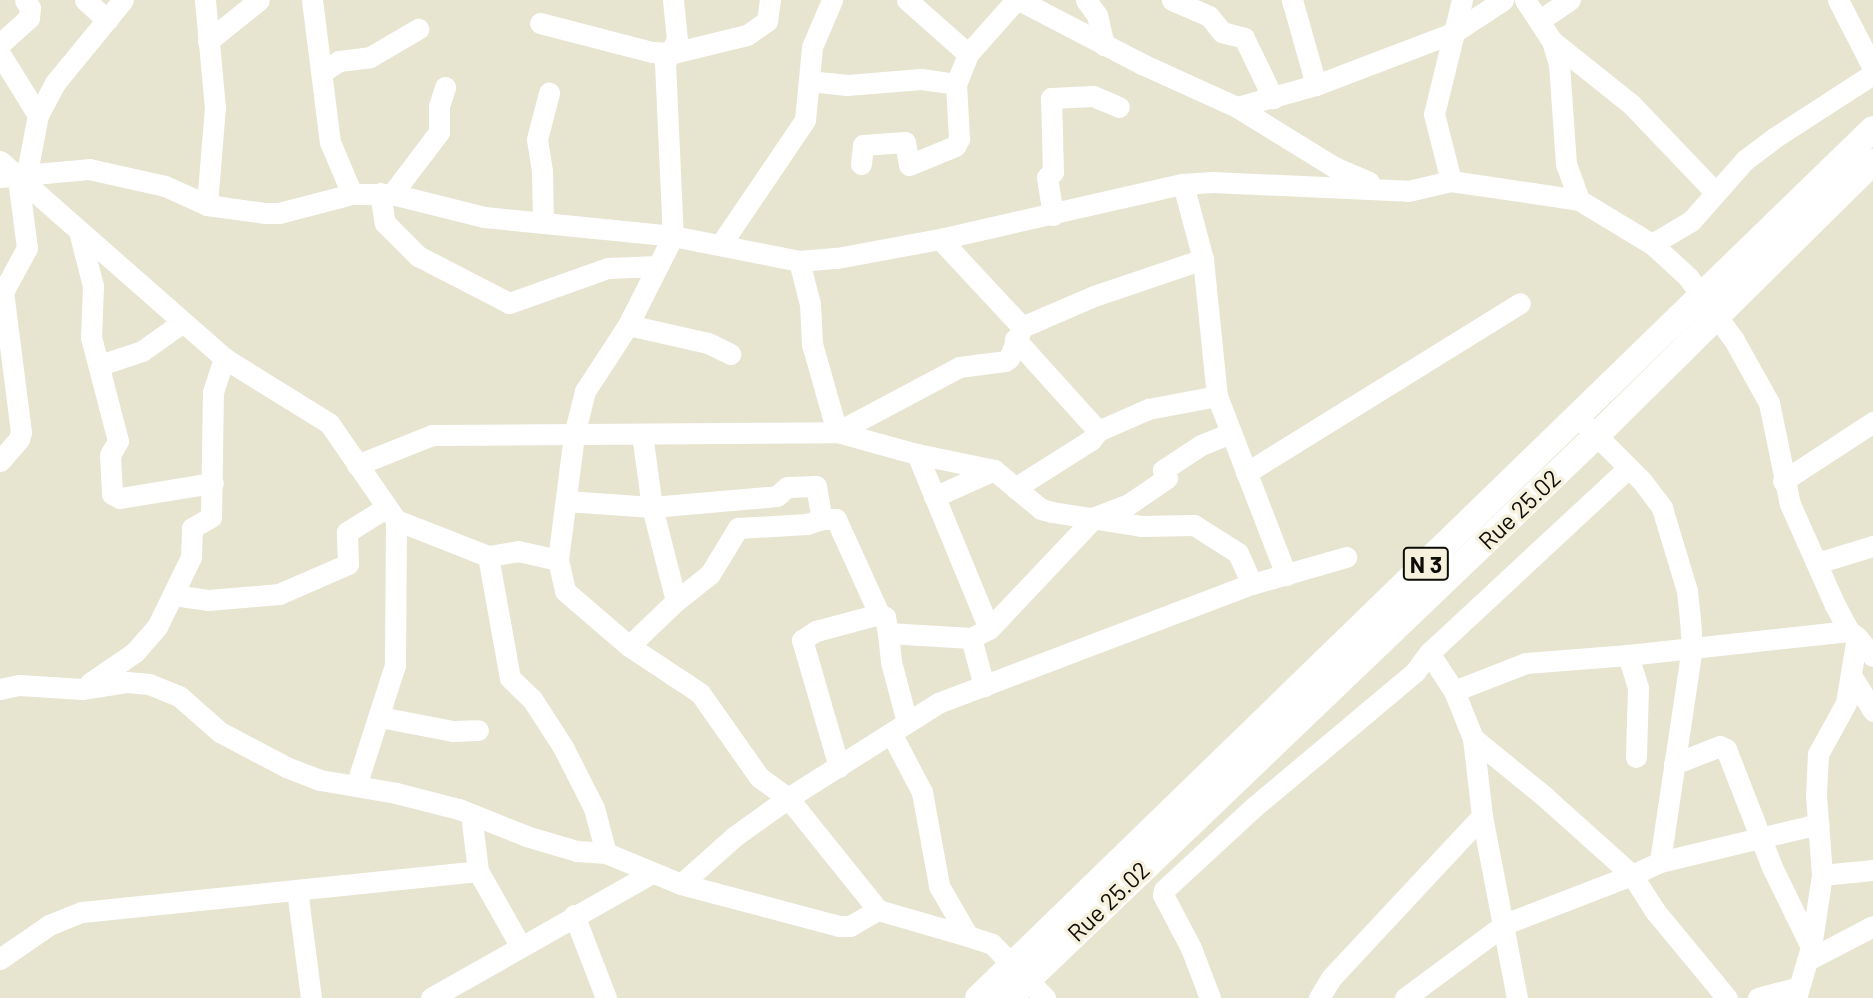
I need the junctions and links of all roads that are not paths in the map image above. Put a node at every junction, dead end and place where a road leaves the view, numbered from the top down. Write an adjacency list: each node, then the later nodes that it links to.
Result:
1 (25, 0): 27 (street)
2 (85, 0): 20 (street)
3 (123, 0): 20 (street)
4 (205, 0): 25 (street)
5 (259, 0): 25 (street)
6 (312, 0): 33 (street)
7 (673, 0): 29 (street)
8 (770, 0): 29 (street)
9 (832, 0): 35 (street)
10 (907, 0): 31 (street)
11 (1017, 0): 28 (street); 31 (street)
12 (1172, 0): 40 (street)
13 (1292, 0): 37 (street)
14 (1462, 0): 24 (street)
15 (1503, 0): 24 (street)
16 (1525, 0): 21 (street)
17 (1570, 0): 21 (street)
18 (1838, 0): 32 (street)
19 (1095, 5): 28 (street)
20 (107, 20): 43 (street)
21 (1540, 20): 26 (street)
22 (540, 23): 29 (street)
23 (418, 29): 33 (street)
24 (1453, 33): 37 (street); 48 (street)
25 (208, 41): 55 (street)
26 (1552, 41): 51 (street); 54 (street)
27 (0, 44)
28 (1104, 45): 42 (street)
29 (673, 53): 59 (street)
30 (0, 54): 43 (street)
31 (968, 54): 36 (street)
32 (1873, 68)
33 (323, 72): 52 (street)
34 (1873, 74): 51 (street)
35 (809, 81): 36 (street); 61 (street)
36 (956, 84): 46 (street)
37 (1316, 85): 40 (street)
38 (445, 87): 53 (street)
39 (549, 93): 57 (street)
40 (1273, 99): 42 (street)
41 (1119, 107): 56 (street)
42 (1237, 107): 50 (street)
43 (38, 115): 47 (street)
44 (1873, 129): 67 (main road, N 3)
45 (1873, 162): 69 (main road, N 3)
46 (861, 164)
47 (11, 173): 55 (street); 58 (street); 66 (street)
48 (1451, 181): 50 (street); 54 (street)
49 (1183, 184): 50 (street); 56 (street); 63 (street)
50 (1384, 189)
51 (1715, 192): 62 (street)
52 (352, 194): 53 (street); 55 (street)
53 (386, 194): 57 (street); 65 (street)
54 (1579, 200): 62 (street)
55 (207, 205)
56 (1053, 215): 60 (street)
57 (542, 223): 59 (street)
58 (79, 231): 70 (street); 75 (street)
59 (673, 236): 61 (street); 65 (street)
60 (940, 239): 64 (street); 72 (street)
61 (721, 244): 64 (street)
62 (1652, 244): 67 (street)
63 (1203, 259): 72 (street); 76 (street)
64 (799, 261): 80 (street)
65 (658, 266): 71 (street)
66 (1, 292): 85 (street)
67 (1700, 294): 69 (street); 78 (main road, N 3)
68 (1520, 303): 89 (street)
69 (1717, 317): 78 (main road, N 3); 90 (street)
70 (183, 322): 74 (street); 75 (street)
71 (628, 325): 73 (street); 83 (street)
72 (1019, 333): 79 (street); 80 (street)
73 (732, 354)
74 (224, 358): 86 (street); 91 (street)
75 (100, 365): 91 (street)
76 (1217, 396): 79 (street); 81 (street)
77 (1873, 422): 90 (street)
78 (1588, 426): 87 (street); 152 (main road, N 3)
79 (1098, 431): 92 (street)
80 (836, 432): 82 (street); 84 (street)
81 (1231, 433): 89 (street); 97 (street)
82 (642, 434): 83 (street); 95 (street)
83 (574, 435): 86 (street); 94 (street)
84 (917, 454): 88 (street); 93 (street)
85 (0, 461)
86 (356, 465): 96 (street)
87 (1629, 468): 112 (street); 113 (street)
88 (994, 470): 92 (street); 93 (street)
89 (1246, 473): 104 (street)
90 (1783, 481): 103 (street)
91 (213, 483): 106 (street)
92 (1016, 488): 97 (street)
93 (934, 497): 109 (street)
94 (566, 500): 95 (street); 102 (street)
95 (652, 508): 98 (street); 107 (street)
96 (392, 513): 100 (street); 106 (street); 122 (street)
97 (1095, 517): 105 (street); 109 (street)
98 (822, 519): 107 (street); 108 (street)
99 (1873, 546): 103 (street)
100 (488, 556): 102 (street); 135 (street)
101 (1346, 557): 104 (street)
102 (558, 560): 111 (street)
103 (1816, 563): 110 (street)
104 (1286, 575): 105 (street)
105 (1252, 584): 117 (street)
106 (173, 595): 119 (street)
107 (676, 601): 111 (street)
108 (884, 623): 109 (street); 123 (street); 128 (street)
109 (980, 634): 117 (street)
110 (1863, 642): 112 (street); 116 (street)
111 (629, 646): 130 (street)
112 (1692, 647): 114 (street); 127 (street)
113 (1429, 653): 120 (street); 159 (street)
114 (1628, 655): 120 (street); 126 (street)
115 (0, 675): 118 (street)
116 (1852, 677): 121 (street); 133 (street)
117 (984, 686): 123 (street)
118 (10, 687): 119 (street)
119 (82, 689): 129 (street)
120 (1454, 691): 125 (street)
121 (1873, 711)
122 (380, 718): 124 (street); 129 (street)
123 (899, 728): 128 (street); 148 (street)
124 (478, 730)
125 (1473, 738): 132 (street); 140 (street)
126 (1636, 757)
127 (1674, 764): 134 (street); 136 (street)
128 (839, 767): 130 (street)
129 (356, 786): 131 (street)
130 (788, 798): 142 (street); 144 (street)
131 (471, 814): 135 (street); 138 (street)
132 (1482, 816): 146 (street); 160 (street)
133 (1818, 824): 134 (street); 141 (street)
134 (1763, 838): 136 (street); 150 (street)
135 (606, 853): 139 (street)
136 (1660, 862): 140 (street)
137 (1873, 870): 141 (street)
138 (478, 872): 143 (street); 149 (street)
139 (652, 873): 142 (street); 145 (street)
140 (1632, 875): 146 (street); 163 (street)
141 (1822, 875): 150 (street)
142 (681, 884): 144 (street)
143 (297, 890): 151 (street); 154 (street)
144 (877, 910): 148 (street)
145 (574, 915): 149 (street); 156 (street)
146 (1505, 925): 161 (street); 162 (street)
147 (1873, 926): 150 (street)
148 (968, 936): 152 (street)
149 (521, 947): 155 (street)
150 (1809, 953): 153 (street)
151 (0, 959)
152 (1028, 981): 157 (main road, N 3); 158 (main road, N 3)
153 (1798, 993): 164 (street)
154 (311, 998)
155 (432, 998)
156 (606, 998)
157 (978, 998)
158 (1009, 998)
159 (1210, 998)
160 (1319, 998)
161 (1405, 998)
162 (1517, 998)
163 (1727, 998)
164 (1758, 998)

